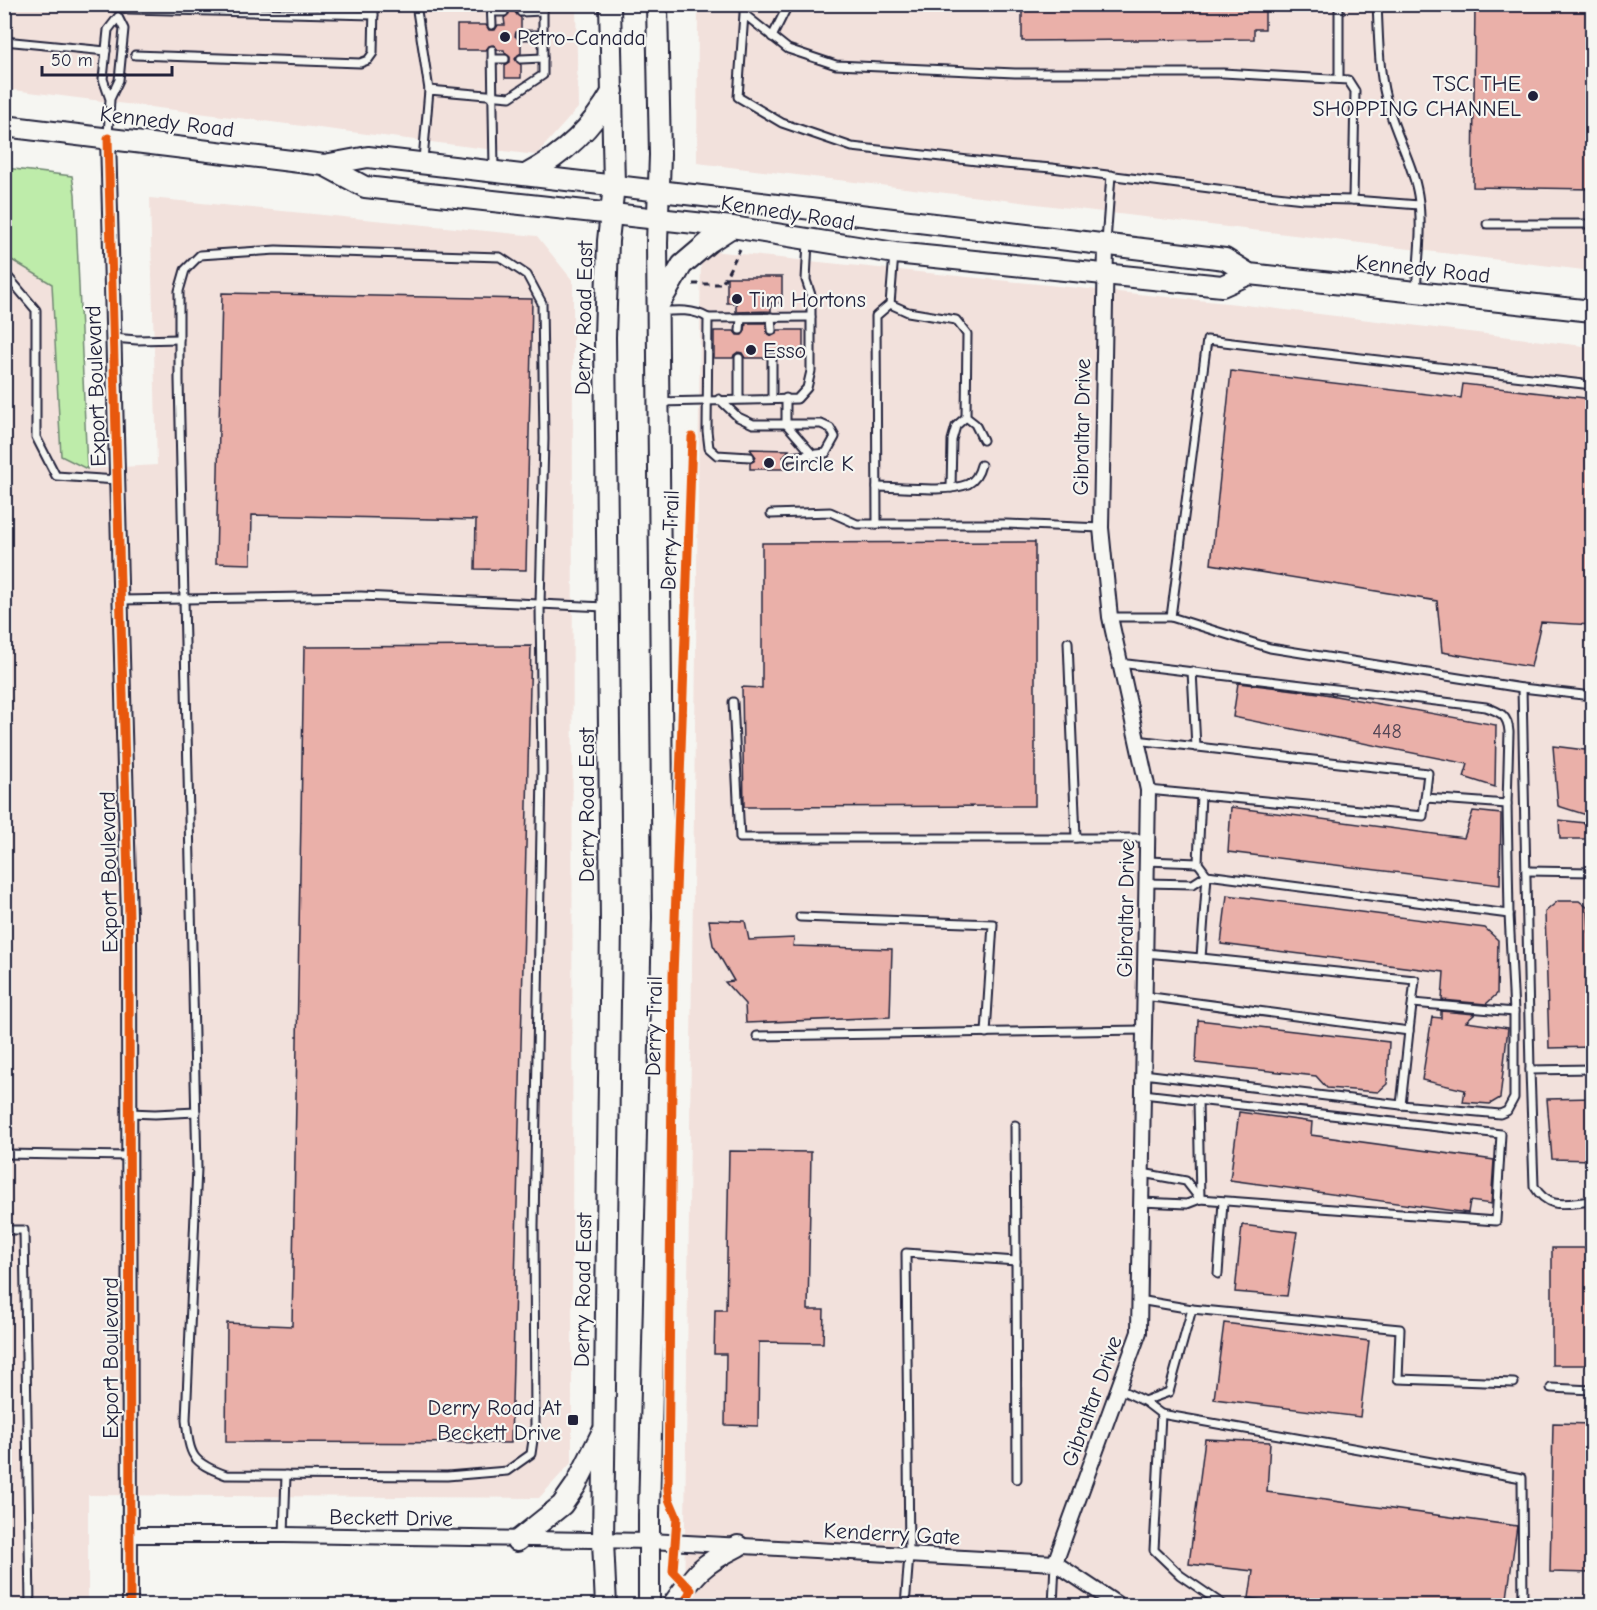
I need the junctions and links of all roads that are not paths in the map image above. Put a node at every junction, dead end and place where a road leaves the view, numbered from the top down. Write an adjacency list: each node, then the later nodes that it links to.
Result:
1 (91, 4): 9 (lane)
2 (374, 4): 17 (lane)
3 (416, 4): 32 (lane)
4 (610, 4): 33 (main road, Derry Road East)
5 (657, 4): 44 (main road)
6 (744, 4): 16 (lane)
7 (1339, 4): 31 (lane)
8 (1377, 4): 46 (lane)
9 (119, 8): 10 (lane); 18 (lane)
10 (199, 8): 17 (lane)
11 (491, 8): 14 (lane); 19 (lane)
12 (543, 8): 15 (lane); 21 (lane)
13 (786, 9): 22 (lane)
14 (504, 12)
15 (521, 12)
16 (744, 14): 22 (lane); 42 (lane)
17 (374, 15): 26 (lane)
18 (118, 17): 25 (lane); 35 (lane)
19 (492, 25)
20 (521, 35): 21 (lane)
21 (543, 35): 27 (lane)
22 (772, 36): 31 (lane)
23 (4, 41): 25 (lane)
24 (492, 50): 28 (lane)
25 (106, 51): 35 (lane)
26 (135, 55)
27 (543, 58): 30 (lane); 34 (lane)
28 (492, 59): 29 (lane); 34 (lane)
29 (505, 59)
30 (521, 59)
31 (1339, 79): 45 (lane)
32 (429, 90): 34 (lane); 38 (lane)
33 (613, 91): 41 (main road); 43 (main road, Derry Road East)
34 (492, 96): 40 (lane)
35 (110, 99): 37 (lane)
36 (4, 126): 37 (main road, Kennedy Road)
37 (108, 138): 39 (main road, Kennedy Road); 68 (street, Export Boulevard)
38 (423, 163): 39 (main road, Kennedy Road); 40 (main road, Kennedy Road)
39 (324, 165): 47 (main road, Kennedy Road)
40 (494, 172): 41 (main road, Kennedy Road)
41 (527, 174): 43 (main road, Kennedy Road)
42 (1111, 175): 45 (lane); 53 (lane)
43 (614, 185): 44 (main road, Kennedy Road); 47 (main road, Derry Road East)
44 (658, 189): 48 (main road); 53 (main road, Kennedy Road)
45 (1353, 200): 46 (lane)
46 (1419, 205): 58 (lane)
47 (610, 213): 48 (main road, Kennedy Road); 95 (main road, Derry Road East)
48 (657, 219): 51 (main road, Kennedy Road); 60 (main road)
49 (1487, 224): 50 (lane)
50 (1593, 224)
51 (732, 227): 52 (main road, Kennedy Road); 60 (main road)
52 (808, 239): 54 (main road, Kennedy Road); 62 (lane)
53 (1106, 245): 55 (street, Gibraltar Drive); 56 (main road, Kennedy Road)
54 (894, 253): 55 (main road, Kennedy Road); 59 (lane)
55 (1105, 273): 56 (main road, Kennedy Road); 91 (street, Gibraltar Drive)
56 (1248, 274): 58 (main road, Kennedy Road)
57 (4, 278): 86 (lane)
58 (1416, 291): 61 (main road, Kennedy Road)
59 (890, 304): 79 (lane); 87 (lane)
60 (658, 309): 63 (lane); 78 (main road)
61 (1593, 311)
62 (811, 317): 65 (lane); 73 (lane)
63 (708, 318): 64 (lane); 77 (lane)
64 (741, 318): 65 (lane); 66 (lane)
65 (771, 318): 67 (lane)
66 (740, 330)
67 (772, 330)
68 (113, 338): 69 (lane); 86 (street, Export Boulevard)
69 (179, 339): 92 (lane); 94 (lane)
70 (740, 358): 75 (lane)
71 (772, 358): 76 (lane)
72 (1593, 385): 97 (lane)
73 (786, 398): 76 (lane); 80 (lane)
74 (718, 399): 75 (lane); 77 (lane); 80 (lane)
75 (739, 399): 76 (lane)
76 (772, 399)
77 (709, 400): 78 (lane); 83 (lane)
78 (658, 402): 163 (main road)
79 (966, 417): 81 (lane); 88 (lane)
80 (786, 424): 82 (lane); 82 (lane)
81 (983, 440)
82 (814, 456): 84 (lane)
83 (750, 457)
84 (789, 458)
85 (981, 465): 88 (lane)
86 (117, 480): 93 (street, Export Boulevard)
87 (877, 487): 88 (lane); 90 (lane)
88 (951, 488)
89 (771, 514): 90 (lane)
90 (877, 524): 91 (lane)
91 (1101, 528): 96 (street, Gibraltar Drive)
92 (184, 598): 93 (lane); 94 (lane); 135 (lane)
93 (120, 600): 136 (street, Export Boulevard)
94 (540, 605): 95 (lane); 157 (lane)
95 (608, 607): 156 (main road, Derry Road East)
96 (1110, 617): 97 (lane); 99 (street, Gibraltar Drive)
97 (1171, 617): 101 (lane)
98 (1068, 642): 110 (lane)
99 (1119, 663): 100 (lane); 104 (street, Gibraltar Drive)
100 (1192, 671): 105 (lane); 109 (lane)
101 (1522, 688): 102 (lane); 114 (lane)
102 (1593, 696)
103 (733, 702): 110 (lane)
104 (1136, 740): 105 (lane); 106 (street, Gibraltar Drive)
105 (1196, 747): 108 (lane)
106 (1148, 790): 107 (lane); 111 (street, Gibraltar Drive)
107 (1201, 794): 108 (lane); 113 (lane)
108 (1426, 798): 109 (lane)
109 (1507, 804): 118 (lane)
110 (1076, 838): 111 (lane)
111 (1147, 838): 112 (street, Gibraltar Drive)
112 (1146, 861): 113 (lane); 117 (street, Gibraltar Drive)
113 (1198, 862): 116 (lane)
114 (1527, 871): 115 (lane); 130 (lane)
115 (1593, 872)
116 (1207, 874): 117 (lane); 118 (lane); 121 (lane)
117 (1146, 883): 120 (street, Gibraltar Drive)
118 (1509, 914): 124 (lane)
119 (800, 917): 127 (lane)
120 (1145, 952): 121 (lane); 122 (street, Gibraltar Drive)
121 (1201, 958): 123 (lane)
122 (1144, 996): 125 (street, Gibraltar Drive); 126 (lane)
123 (1413, 1003): 124 (lane); 126 (lane)
124 (1514, 1012): 134 (lane)
125 (1144, 1030): 127 (lane); 131 (street, Gibraltar Drive)
126 (1409, 1031): 134 (lane)
127 (986, 1033): 128 (lane)
128 (757, 1036)
129 (1593, 1069): 130 (lane)
130 (1530, 1070): 142 (lane)
131 (1143, 1074): 132 (street, Gibraltar Drive); 134 (lane)
132 (1143, 1094): 133 (lane); 140 (street, Gibraltar Drive)
133 (1198, 1100): 141 (lane); 144 (lane)
134 (1401, 1105)
135 (195, 1112): 136 (lane); 157 (lane)
136 (129, 1113): 139 (street, Export Boulevard)
137 (1015, 1125): 146 (lane)
138 (4, 1154): 139 (lane)
139 (129, 1156): 160 (street, Export Boulevard)
140 (1142, 1173): 141 (lane); 143 (street, Gibraltar Drive)
141 (1200, 1200): 143 (lane); 144 (lane)
142 (1593, 1201)
143 (1141, 1202): 148 (street, Gibraltar Drive)
144 (1223, 1202): 147 (lane)
145 (4, 1230): 167 (lane)
146 (1016, 1261): 158 (lane); 165 (lane)
147 (1218, 1274)
148 (1139, 1300): 149 (lane); 151 (street, Gibraltar Drive)
149 (1192, 1309): 150 (lane); 154 (lane)
150 (1514, 1383)
151 (1118, 1388): 154 (lane); 166 (street, Gibraltar Drive)
152 (1551, 1388): 153 (lane)
153 (1593, 1390)
154 (1144, 1401): 155 (lane)
155 (1161, 1414): 175 (lane); 176 (lane)
156 (605, 1428): 161 (main road); 162 (main road, Derry Road East)
157 (286, 1475): 159 (lane)
158 (1017, 1479)
159 (284, 1535): 160 (street, Beckett Drive); 161 (street, Beckett Drive)
160 (130, 1536): 168 (street, Export Boulevard)
161 (517, 1540): 162 (street, Beckett Drive)
162 (603, 1541): 163 (street, Beckett Drive); 169 (main road, Derry Road East)
163 (650, 1541): 164 (street, Kenderry Gate); 170 (main road)
164 (738, 1546): 165 (street, Kenderry Gate); 171 (main road)
165 (909, 1555): 166 (street, Kenderry Gate); 172 (lane)
166 (1055, 1563): 173 (lane); 174 (street, Kenderry Gate)
167 (30, 1605)
168 (130, 1605)
169 (606, 1605)
170 (649, 1605)
171 (672, 1605)
172 (905, 1605)
173 (1053, 1605)
174 (1120, 1605)
175 (1225, 1605)
176 (1523, 1605)

